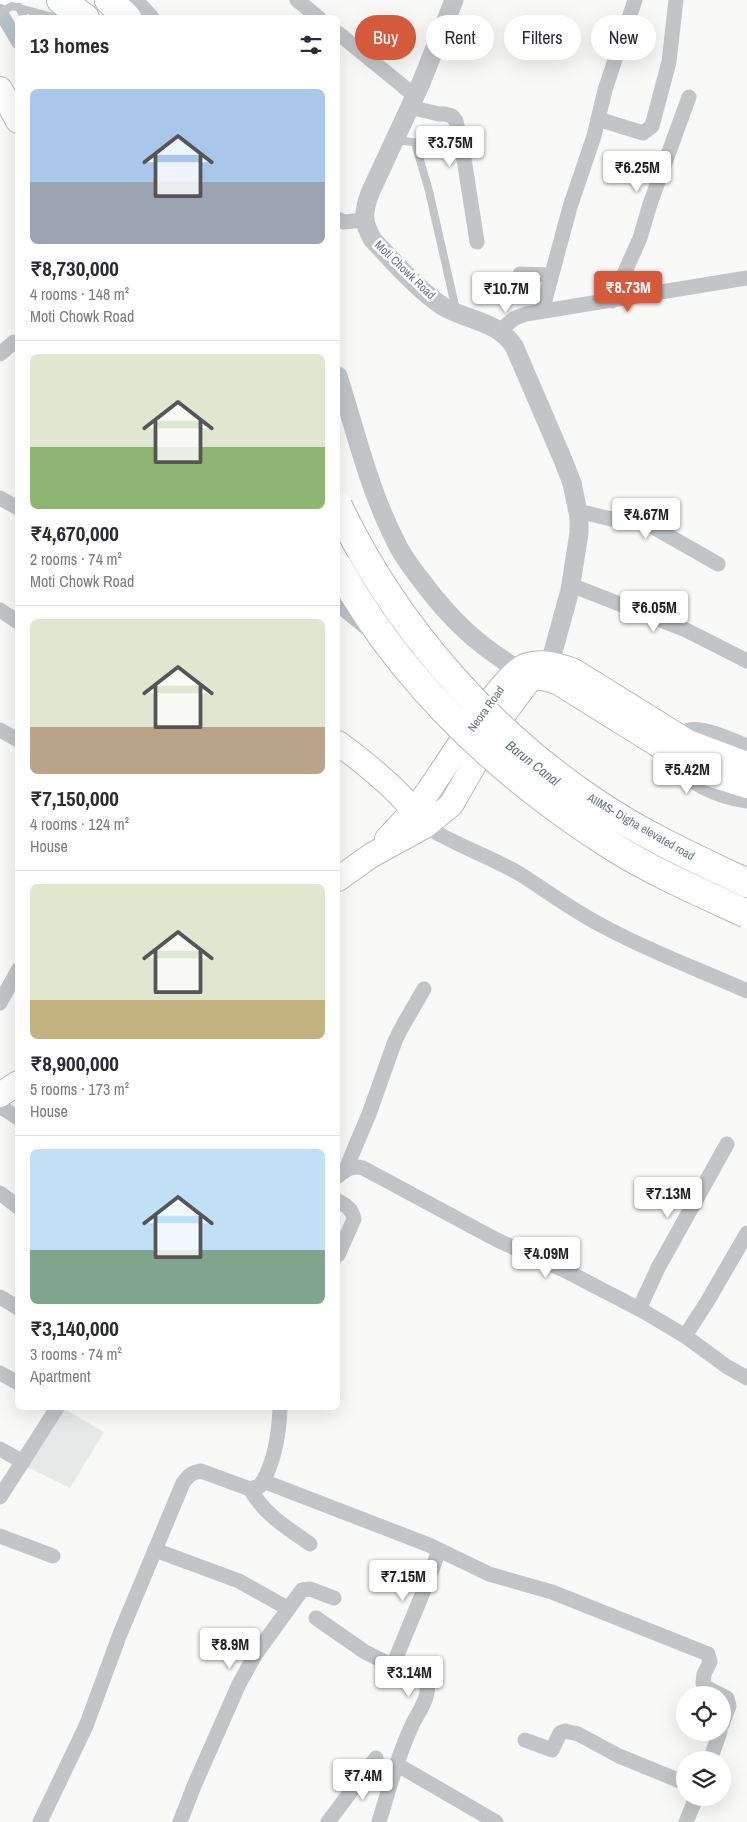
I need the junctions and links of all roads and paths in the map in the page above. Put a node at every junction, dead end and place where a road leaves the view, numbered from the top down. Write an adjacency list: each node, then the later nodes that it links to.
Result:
1 (109, 0): 11 (highway)
2 (133, 0): 12 (street)
3 (298, 0): 13 (street)
4 (454, 0): 17 (street)
5 (635, 0): 19 (street)
6 (676, 0): 19 (street)
7 (15, 7): 8 (lane); 9 (lane); 10 (lane)
8 (66, 11)
9 (0, 14)
10 (22, 15)
11 (124, 15)
12 (147, 15)
13 (316, 15)
14 (340, 35): 17 (street)
15 (0, 89): 18 (main road)
16 (689, 97): 29 (street)
17 (412, 102): 20 (street); 25 (street)
18 (15, 116)
19 (598, 119): 27 (street)
20 (395, 140): 21 (lane); 24 (street)
21 (415, 143): 22 (lane); 31 (lane)
22 (446, 146)
23 (340, 220): 24 (street)
24 (364, 220): 31 (street, Moti Chowk Road)
25 (477, 242)
26 (520, 274): 27 (street)
27 (551, 275): 30 (street)
28 (747, 278): 29 (street)
29 (612, 301): 30 (street)
30 (542, 311): 32 (street)
31 (457, 314): 32 (street, Moti Chowk Road)
32 (500, 330): 39 (street)
33 (14, 342): 34 (street)
34 (0, 354)
35 (340, 382): 46 (street)
36 (0, 498): 37 (street)
37 (15, 506)
38 (340, 511): 60 (highway, AIIMS- Digha elevated road, bridge)
39 (578, 511): 40 (street); 42 (street)
40 (718, 564)
41 (340, 571): 61 (highway, bridge)
42 (571, 585): 45 (street); 47 (street)
43 (0, 610): 44 (street)
44 (15, 620)
45 (747, 662)
46 (519, 670): 47 (main road, Neora Road); 48 (main road, Neora Road)
47 (549, 671): 48 (main road); 53 (main road)
48 (494, 712): 58 (main road, Neora Road, bridge); 58 (main road, bridge)
49 (0, 730): 50 (street)
50 (15, 738)
51 (340, 746): 54 (main road)
52 (747, 746): 53 (street)
53 (678, 747): 55 (main road); 56 (main road); 57 (street)
54 (349, 758): 58 (main road)
55 (747, 764)
56 (747, 786)
57 (747, 801)
58 (422, 809): 59 (main road, Neora Road); 64 (street)
59 (340, 878)
60 (747, 883)
61 (747, 914)
62 (15, 976): 65 (street)
63 (424, 989): 69 (street)
64 (747, 991)
65 (0, 1003)
66 (15, 1090): 67 (main road)
67 (8, 1107)
68 (727, 1144): 77 (street)
69 (341, 1174): 77 (street)
70 (0, 1193): 72 (street)
71 (340, 1202): 74 (street)
72 (15, 1205)
73 (747, 1234): 78 (street)
74 (340, 1250)
75 (0, 1297): 76 (street)
76 (15, 1306)
77 (639, 1309): 78 (street)
78 (685, 1336): 80 (street)
79 (0, 1373): 81 (street)
80 (747, 1378)
81 (15, 1381)
82 (56, 1410): 85 (street)
83 (280, 1410): 86 (street)
84 (0, 1449): 85 (street)
85 (23, 1462): 88 (street)
86 (264, 1481): 87 (street); 92 (street)
87 (250, 1489): 90 (street); 91 (street)
88 (0, 1497)
89 (0, 1536): 93 (street)
90 (310, 1544)
91 (156, 1550): 95 (street); 104 (street)
92 (439, 1550): 97 (street); 98 (street)
93 (53, 1556)
94 (334, 1598): 95 (street)
95 (287, 1608): 105 (street)
96 (316, 1618): 97 (street)
97 (393, 1665): 101 (street)
98 (704, 1686)
99 (525, 1740): 102 (street)
100 (376, 1758): 106 (street)
101 (396, 1764): 107 (street); 108 (street)
102 (676, 1778)
103 (693, 1806): 109 (street)
104 (40, 1822)
105 (180, 1822)
106 (328, 1822)
107 (379, 1822)
108 (496, 1822)
109 (686, 1822)

